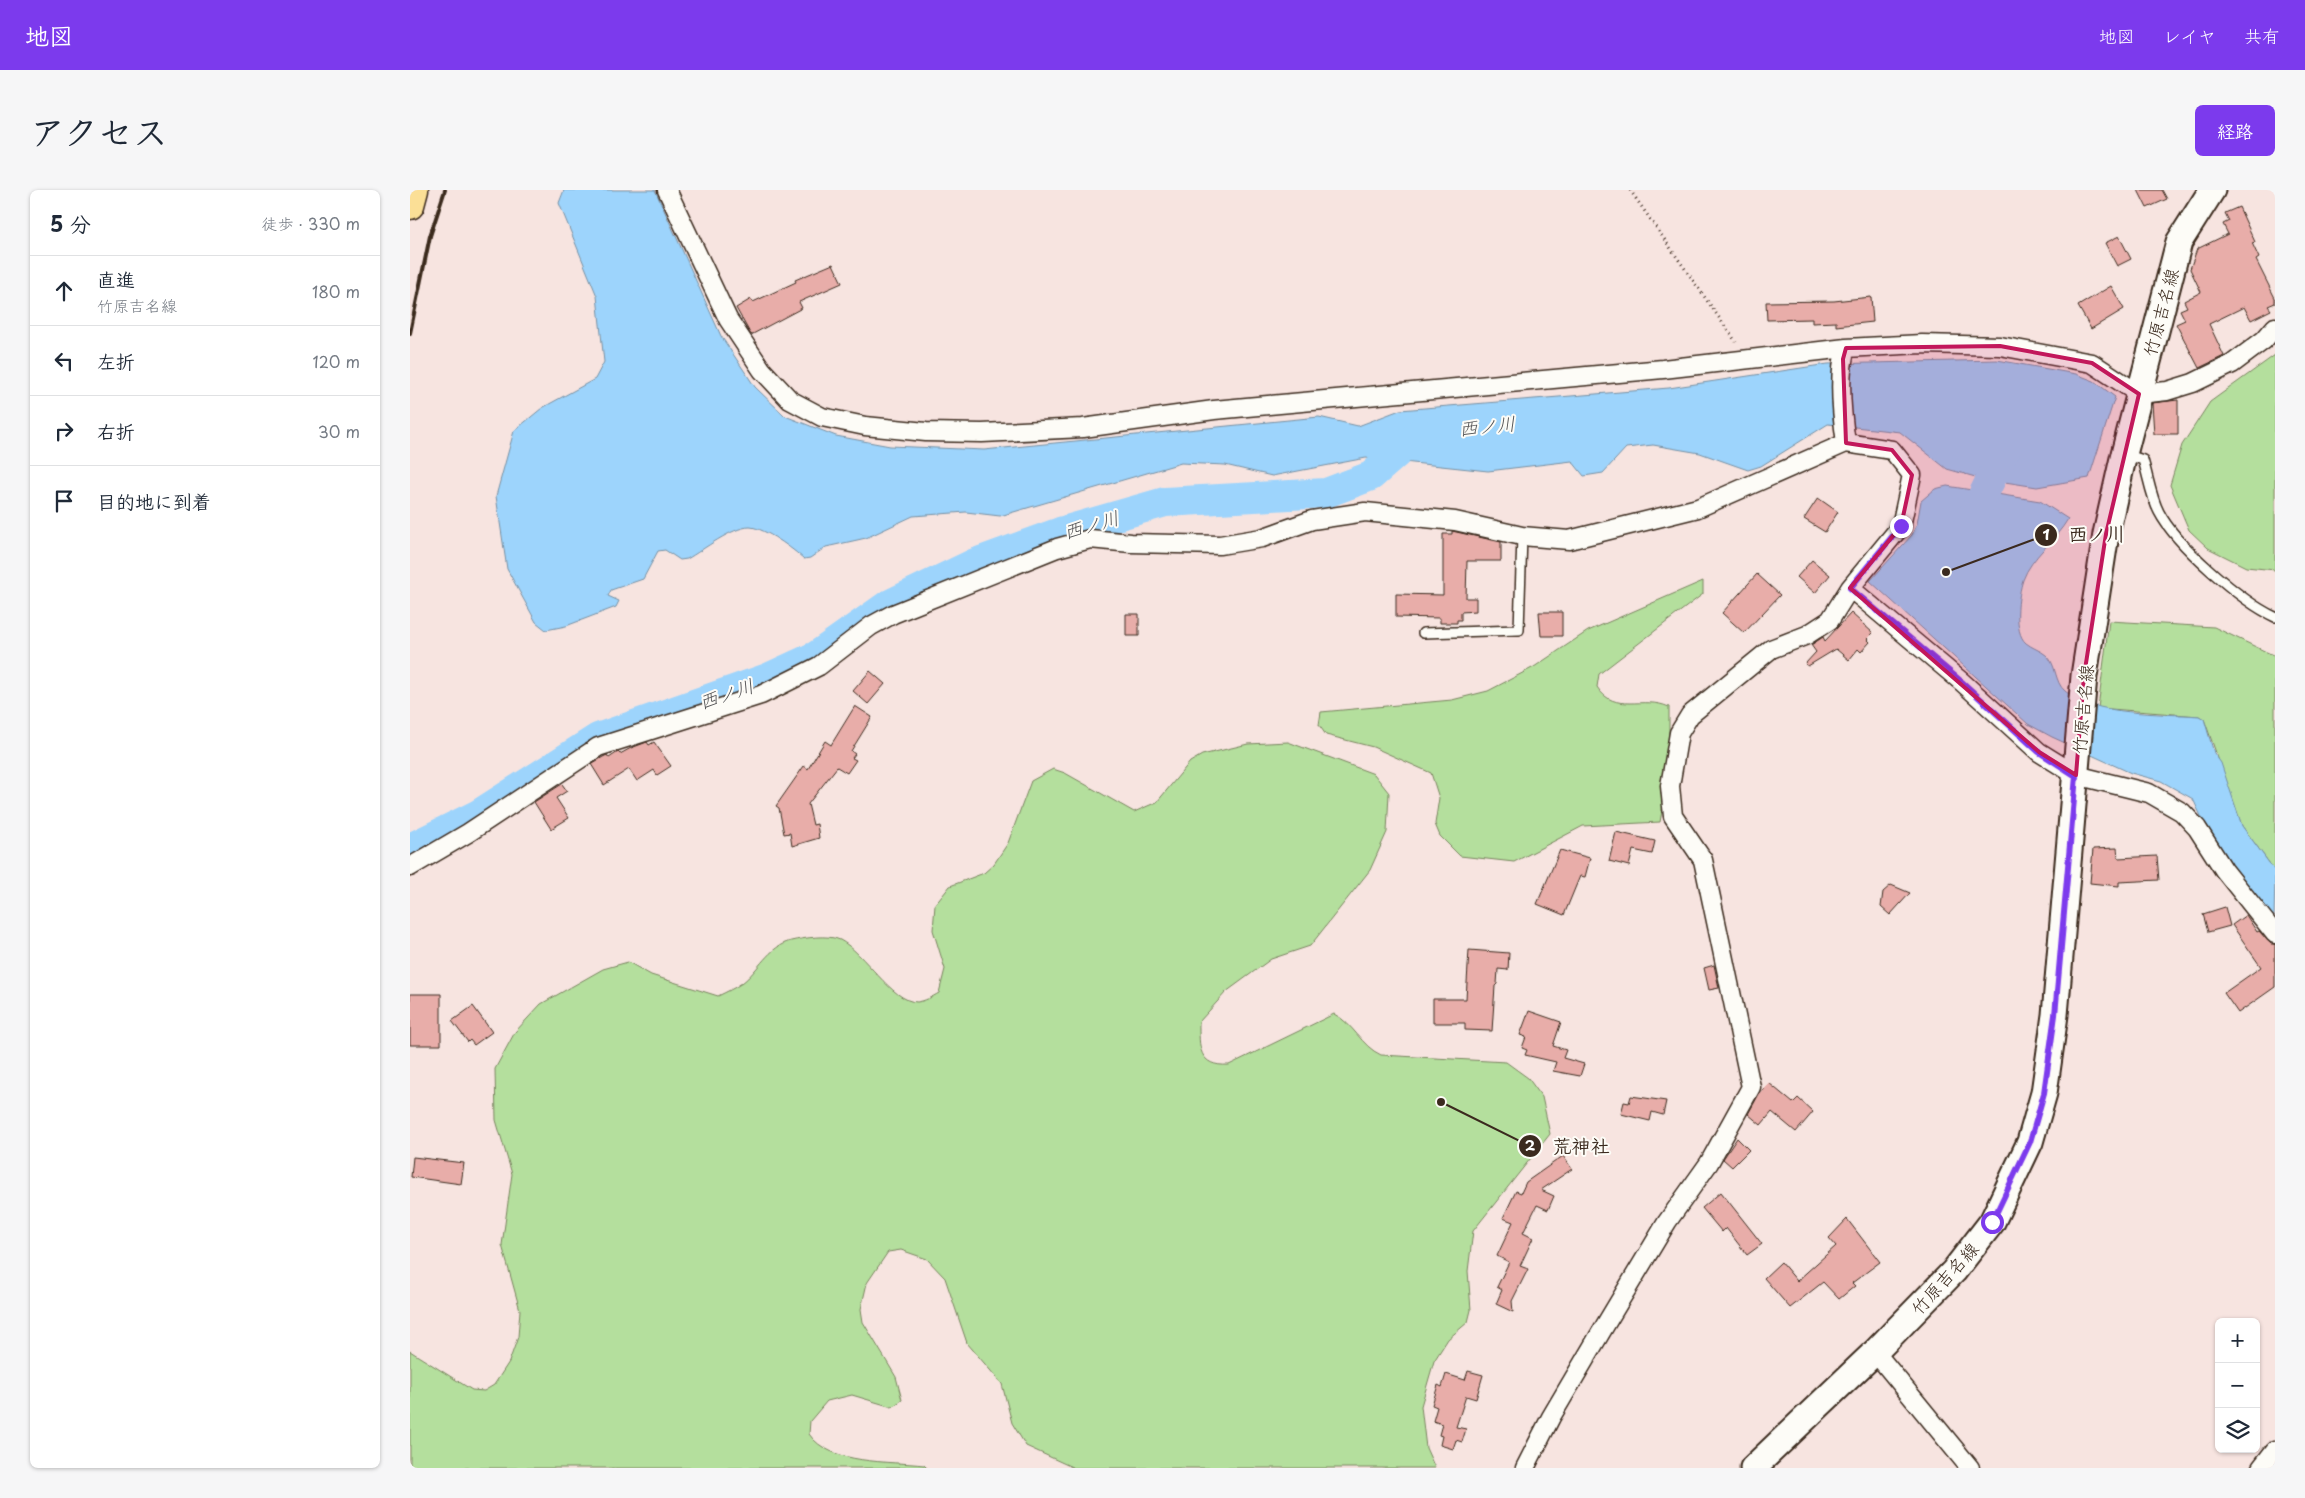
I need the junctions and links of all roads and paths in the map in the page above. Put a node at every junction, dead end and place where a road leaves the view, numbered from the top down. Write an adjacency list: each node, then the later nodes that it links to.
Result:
1 (414, 190): 5 (highway)
2 (667, 190): 8 (street)
3 (1630, 190): 7 (path)
4 (2212, 190): 9 (main road, 竹原吉名線)
5 (410, 205)
6 (2275, 327): 9 (street)
7 (1736, 342)
8 (1844, 354): 9 (street); 10 (street)
9 (2139, 394): 11 (main road, 竹原吉名線)
10 (1845, 435): 12 (street); 13 (street)
11 (2124, 454): 14 (lane); 16 (main road, 竹原吉名線)
12 (1522, 536): 15 (lane); 17 (street)
13 (1850, 588): 16 (street); 21 (street)
14 (2275, 617)
15 (1423, 632)
16 (2076, 770): 18 (street); 19 (main road, 竹原吉名線)
17 (410, 867)
18 (2275, 934)
19 (1875, 1352): 22 (main road, 竹原吉名線); 23 (street)
20 (2275, 1450): 24 (street)
21 (1525, 1468)
22 (1753, 1468)
23 (1970, 1468)
24 (2261, 1468)

